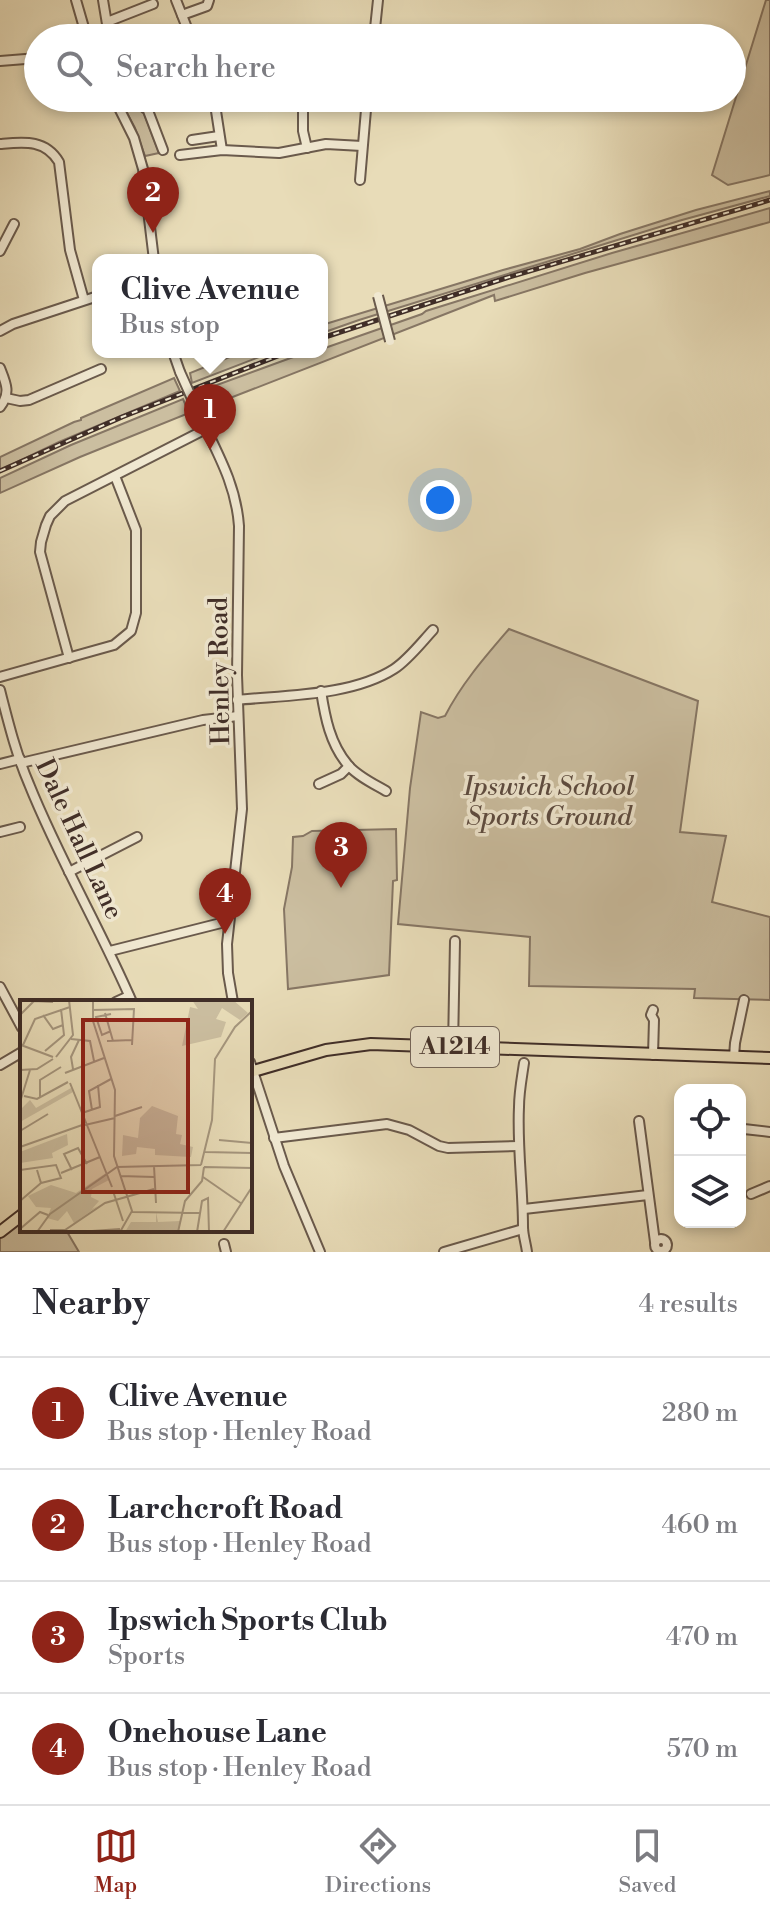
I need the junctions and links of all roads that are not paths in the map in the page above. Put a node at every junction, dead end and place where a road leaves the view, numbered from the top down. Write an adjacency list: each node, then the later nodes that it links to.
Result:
1 (76, 0): 9 (street)
2 (103, 0): 8 (street)
3 (176, 0): 7 (street)
4 (209, 0): 7 (street)
5 (378, 0): 11 (street)
6 (153, 4): 8 (street)
7 (182, 15): 10 (street)
8 (107, 22)
9 (83, 24)
10 (186, 24)
11 (375, 24)
12 (24, 59): 13 (street)
13 (0, 61)
14 (121, 112): 30 (street)
15 (149, 112): 24 (street)
16 (216, 112): 19 (street)
17 (303, 112): 23 (street)
18 (366, 112): 22 (street)
19 (219, 136): 20 (street); 25 (street)
20 (192, 140)
21 (0, 144): 33 (street)
22 (362, 146): 23 (street); 27 (street)
23 (307, 148): 25 (street)
24 (163, 150)
25 (222, 150): 26 (street)
26 (180, 155)
27 (360, 180)
28 (14, 224): 29 (street)
29 (0, 251)
30 (153, 254)
31 (378, 296): 35 (street, bridge)
32 (92, 298): 33 (street)
33 (84, 300): 34 (street)
34 (0, 331)
35 (390, 341)
36 (175, 358): 41 (street, Henley Road, bridge)
37 (0, 368): 39 (street)
38 (101, 369): 39 (street)
39 (6, 398): 40 (street)
40 (0, 407)
41 (206, 429): 42 (street); 48 (street, Henley Road)
42 (115, 476): 44 (street); 44 (street)
43 (433, 630): 47 (street)
44 (69, 658): 45 (street)
45 (0, 677)
46 (0, 690): 50 (street, Dale Hall Lane)
47 (321, 691): 48 (street); 52 (street)
48 (237, 700): 49 (street, Henley Road)
49 (238, 716): 50 (street); 59 (street, Henley Road)
50 (20, 761): 51 (street); 58 (street, Dale Hall Lane)
51 (0, 764)
52 (349, 766): 53 (street); 54 (street)
53 (319, 784)
54 (386, 791)
55 (20, 827): 56 (street)
56 (0, 832)
57 (137, 837): 58 (street)
58 (69, 872): 61 (street, Dale Hall Lane)
59 (229, 921): 61 (street); 64 (street, Henley Road)
60 (455, 941): 68 (street)
61 (110, 951): 63 (street, Dale Hall Lane)
62 (0, 987): 67 (street)
63 (130, 999)
64 (233, 1000)
65 (744, 1000): 71 (street)
66 (650, 1013): 70 (street)
67 (20, 1024)
68 (453, 1047): 70 (main road, A1214); 75 (main road, A1214)
69 (20, 1053): 74 (street)
70 (653, 1055): 71 (main road, A1214)
71 (734, 1057): 72 (main road, A1214)
72 (770, 1058)
73 (524, 1063): 81 (street)
74 (0, 1065)
75 (252, 1069)
76 (252, 1072): 80 (street)
77 (639, 1121): 83 (street)
78 (746, 1129): 79 (street)
79 (770, 1132)
80 (274, 1138): 81 (street); 90 (street)
81 (519, 1146): 85 (street)
82 (770, 1186): 84 (street)
83 (648, 1195): 85 (street); 89 (street)
84 (749, 1195)
85 (524, 1209): 87 (street)
86 (20, 1217): 88 (main road)
87 (523, 1229): 91 (street); 92 (street)
88 (0, 1232)
89 (655, 1242)
90 (320, 1252)
91 (444, 1252)
92 (527, 1252)

